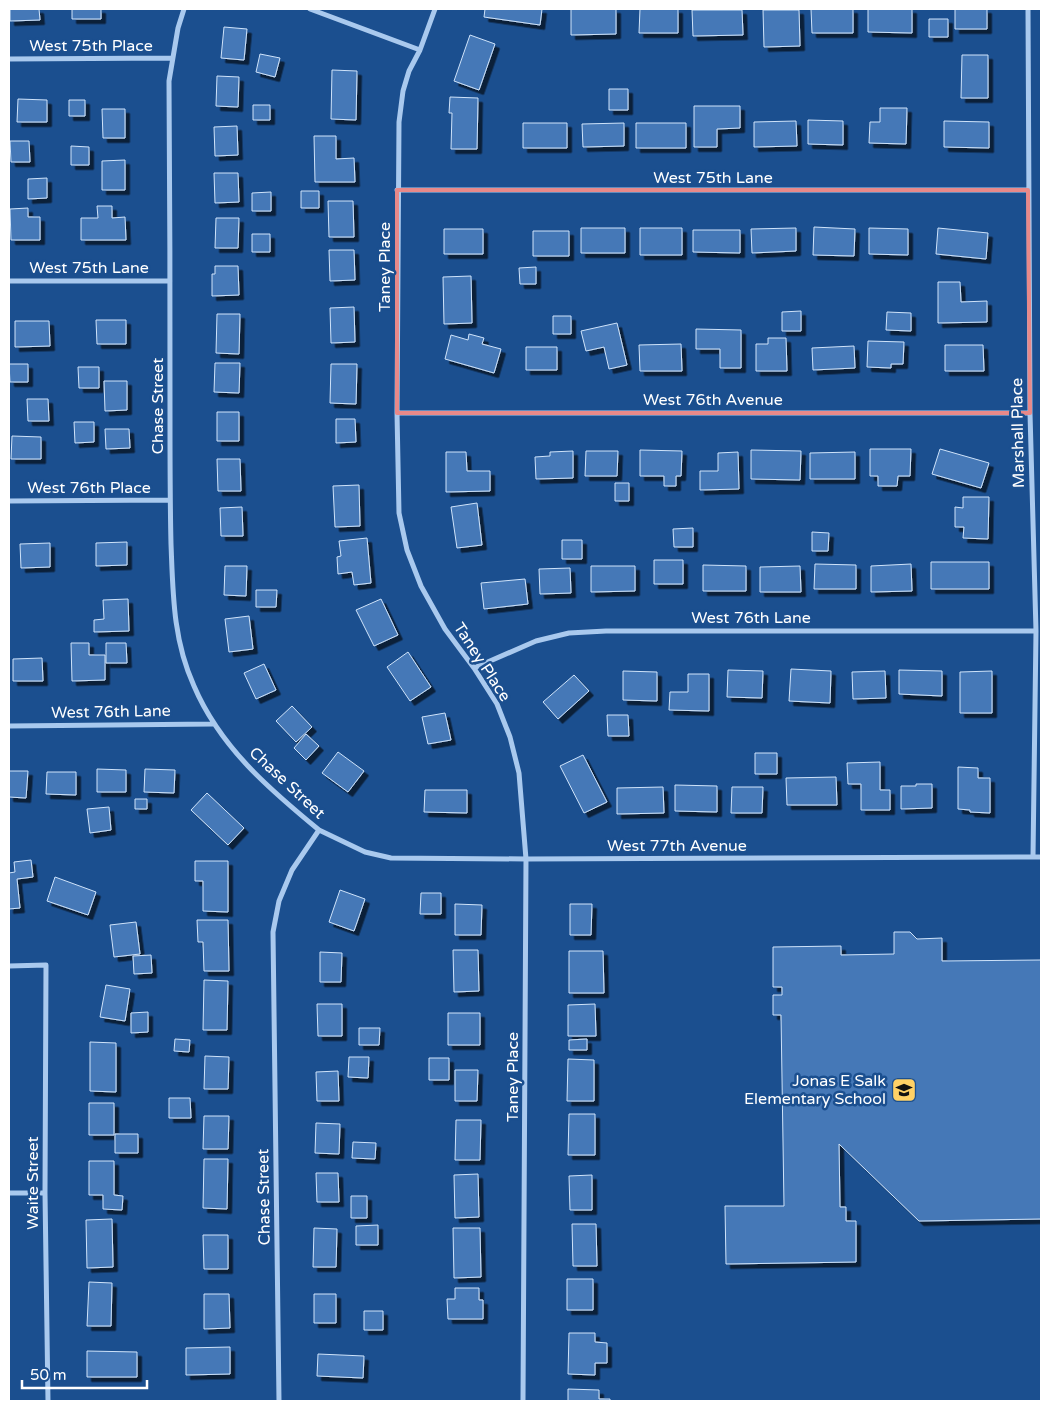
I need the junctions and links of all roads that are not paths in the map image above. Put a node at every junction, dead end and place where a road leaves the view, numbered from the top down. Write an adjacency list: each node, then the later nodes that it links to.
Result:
1 (184, 9): 6 (street, Chase Street)
2 (310, 9): 5 (street)
3 (434, 9): 5 (street, Taney Place)
4 (1028, 9): 9 (street, Marshall Place)
5 (420, 50): 8 (street, Taney Place)
6 (172, 58): 7 (street, West 75th Place); 11 (street, Chase Street)
7 (9, 59)
8 (397, 190): 9 (street, West 75th Lane); 12 (street, Taney Place)
9 (1028, 190): 13 (street, Marshall Place)
10 (9, 281): 11 (street, West 75th Lane)
11 (170, 281): 14 (street, Chase Street)
12 (397, 413): 13 (street, West 76th Avenue); 17 (street, Taney Place)
13 (1030, 413): 16 (street, Marshall Place)
14 (170, 500): 15 (street, West 76th Place); 18 (street, Chase Street)
15 (9, 501)
16 (1036, 631): 17 (street, West 76th Lane); 21 (street, Marshall Place)
17 (474, 668): 23 (street, Taney Place)
18 (213, 724): 19 (street, West 76th Lane); 20 (street, Chase Street)
19 (9, 726)
20 (320, 830): 23 (street, West 77th Avenue); 28 (street, Chase Street)
21 (1033, 857): 22 (street, West 77th Avenue); 23 (street, West 77th Avenue)
22 (1041, 857)
23 (526, 859): 29 (street, Taney Place)
24 (9, 966): 26 (street, Waite Street)
25 (9, 1193): 26 (street)
26 (45, 1193): 27 (street, Waite Street)
27 (48, 1401)
28 (279, 1401)
29 (523, 1401)

